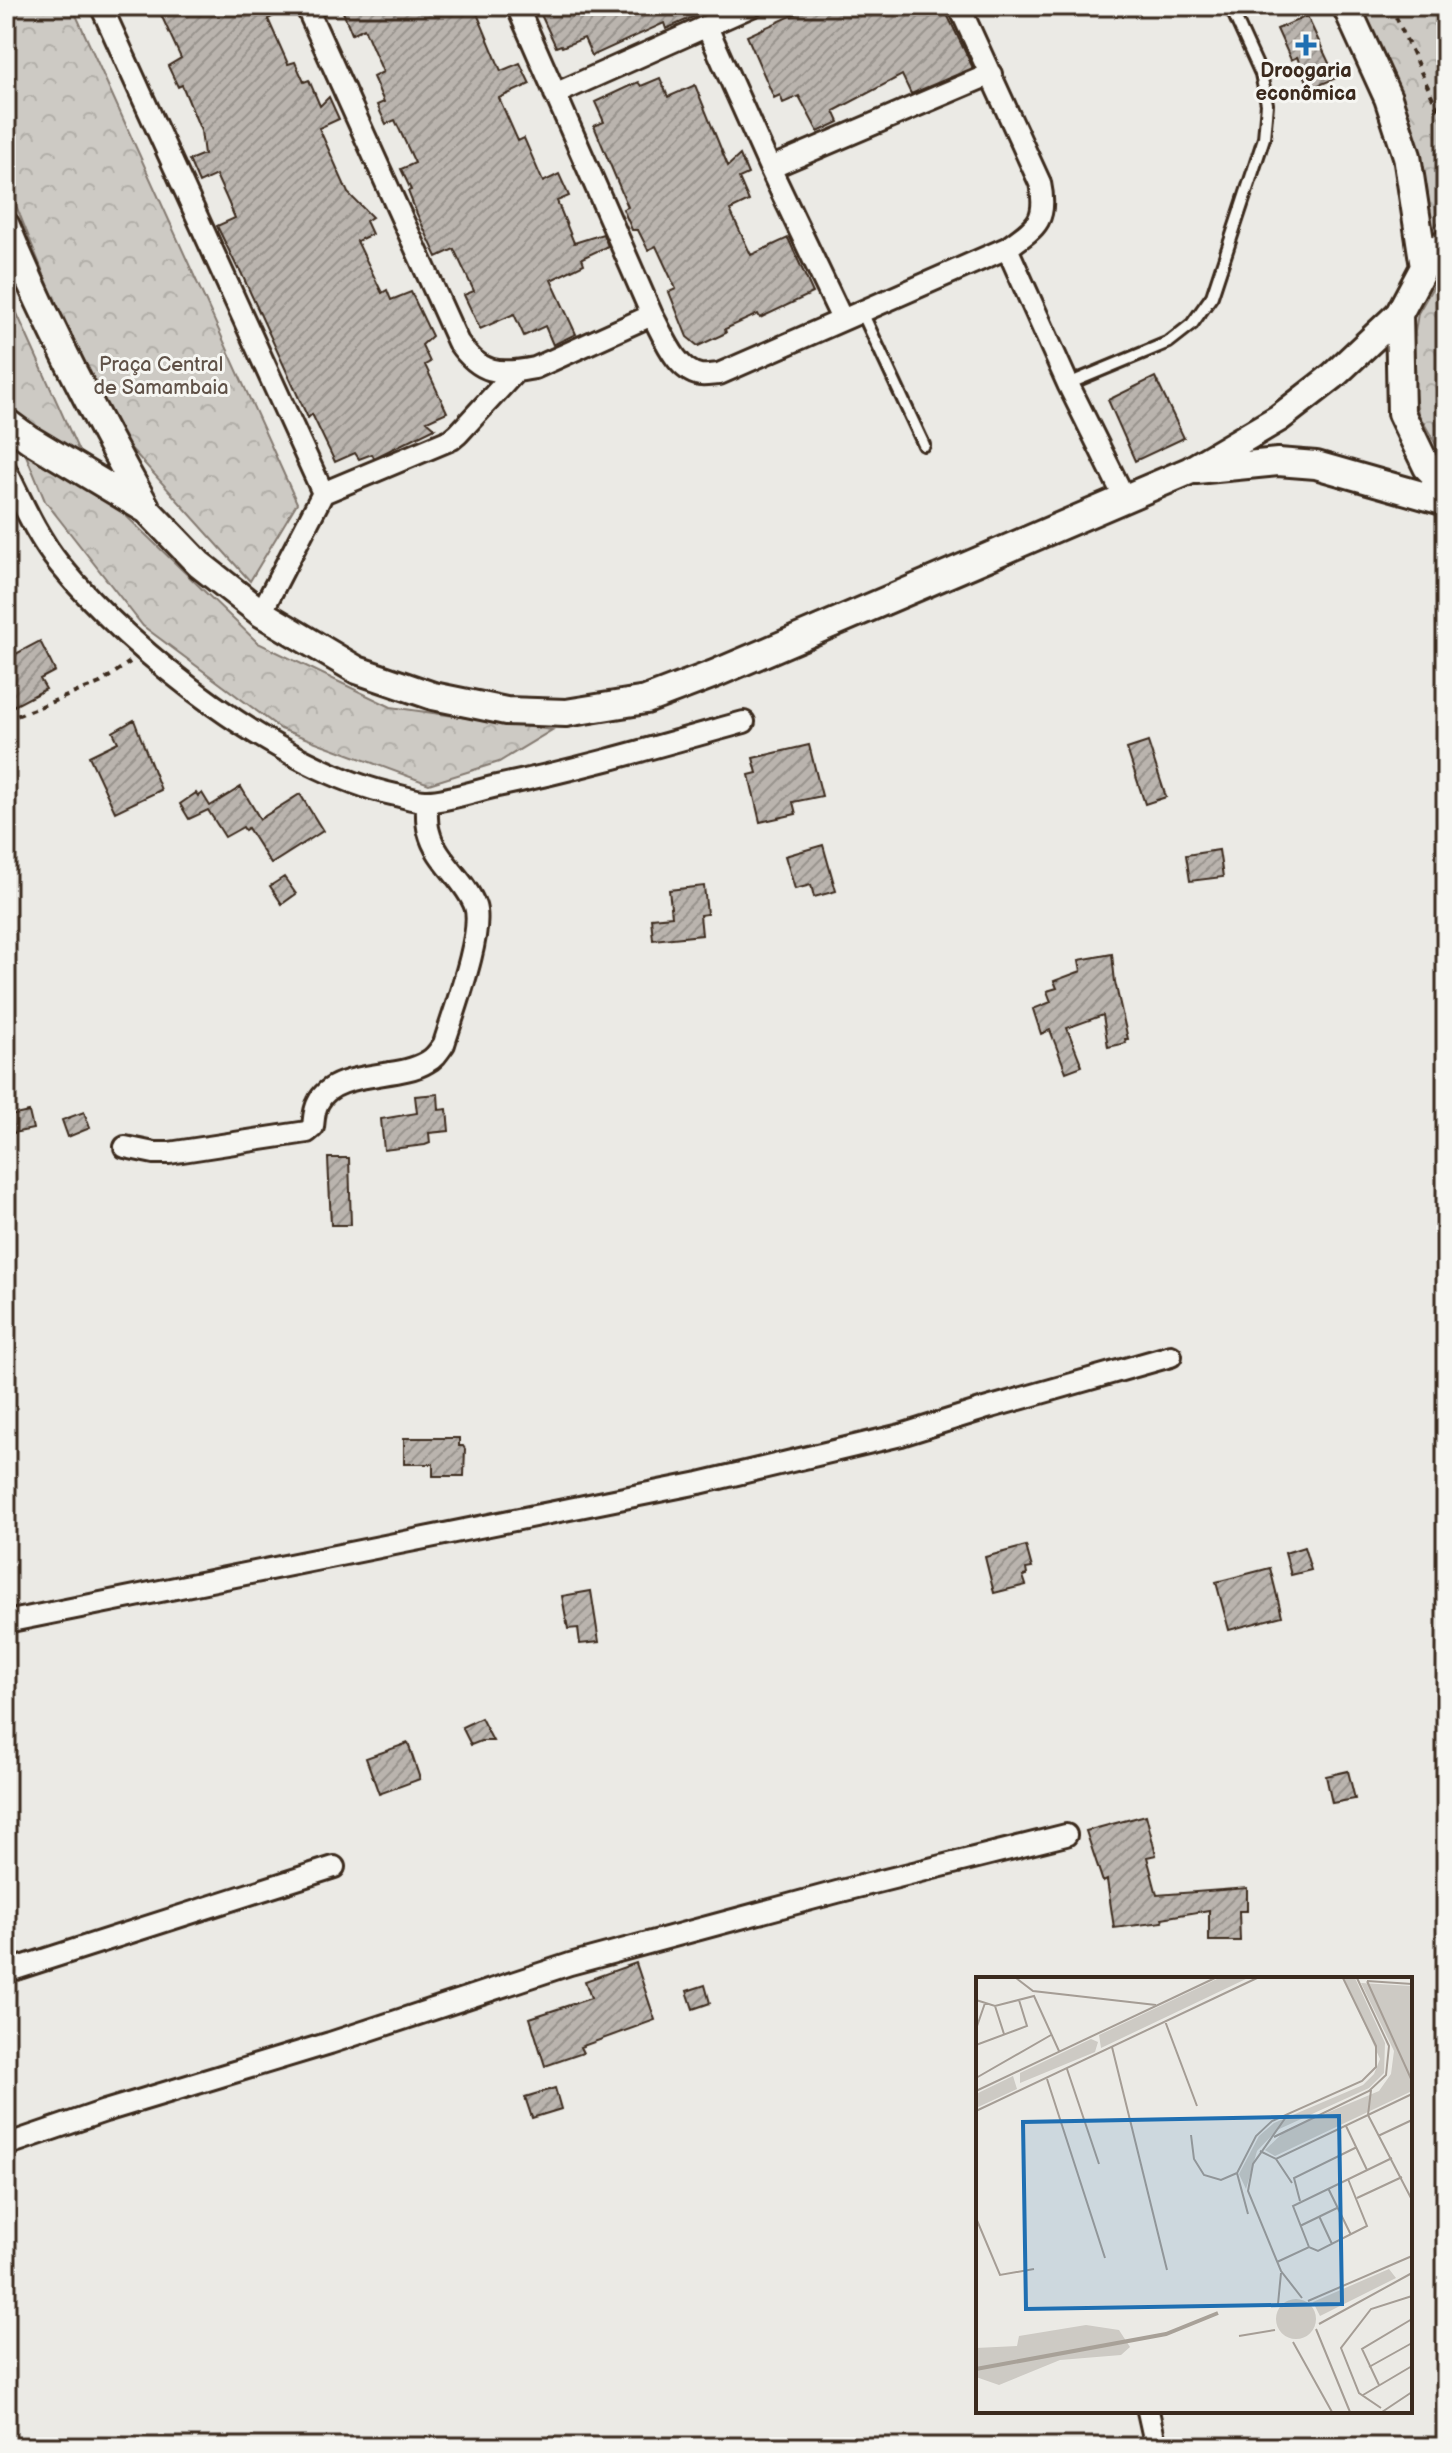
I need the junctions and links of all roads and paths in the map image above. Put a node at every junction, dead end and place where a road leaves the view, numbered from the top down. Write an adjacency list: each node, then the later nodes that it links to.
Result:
1 (101, 6): 29 (street)
2 (306, 6): 22 (street)
3 (517, 6): 11 (street)
4 (752, 6): 9 (street)
5 (959, 6): 10 (street)
6 (1230, 6): 23 (lane)
7 (1346, 6): 17 (street)
8 (1391, 6): 12 (path)
9 (707, 27): 11 (street); 13 (street)
10 (991, 74): 13 (street); 16 (street)
11 (555, 94): 20 (street)
12 (1446, 127)
13 (770, 168): 21 (street)
14 (6, 226): 32 (street)
15 (1446, 242): 17 (street)
16 (1007, 248): 18 (street); 23 (street)
17 (1424, 267): 19 (street)
18 (861, 310): 21 (street); 25 (lane)
19 (1399, 314): 27 (street); 28 (street)
20 (652, 315): 21 (street); 22 (street)
21 (842, 319)
22 (515, 372): 29 (street)
23 (1068, 384): 30 (street)
24 (6, 422): 32 (street)
25 (924, 445)
26 (6, 470): 34 (street)
27 (1189, 471): 30 (street); 31 (street)
28 (1446, 486)
29 (323, 493): 33 (street)
30 (1124, 497): 33 (street)
31 (1446, 502)
32 (147, 510): 33 (street)
33 (261, 613)
34 (143, 649): 35 (path); 37 (street)
35 (6, 720)
36 (744, 722): 37 (street)
37 (427, 801): 38 (street)
38 (125, 1147)
39 (1171, 1356): 40 (street)
40 (6, 1622)
41 (1066, 1835): 44 (street)
42 (334, 1867): 43 (street)
43 (6, 1972)
44 (6, 2145)
45 (1148, 2413): 46 (street)
46 (1156, 2447)

